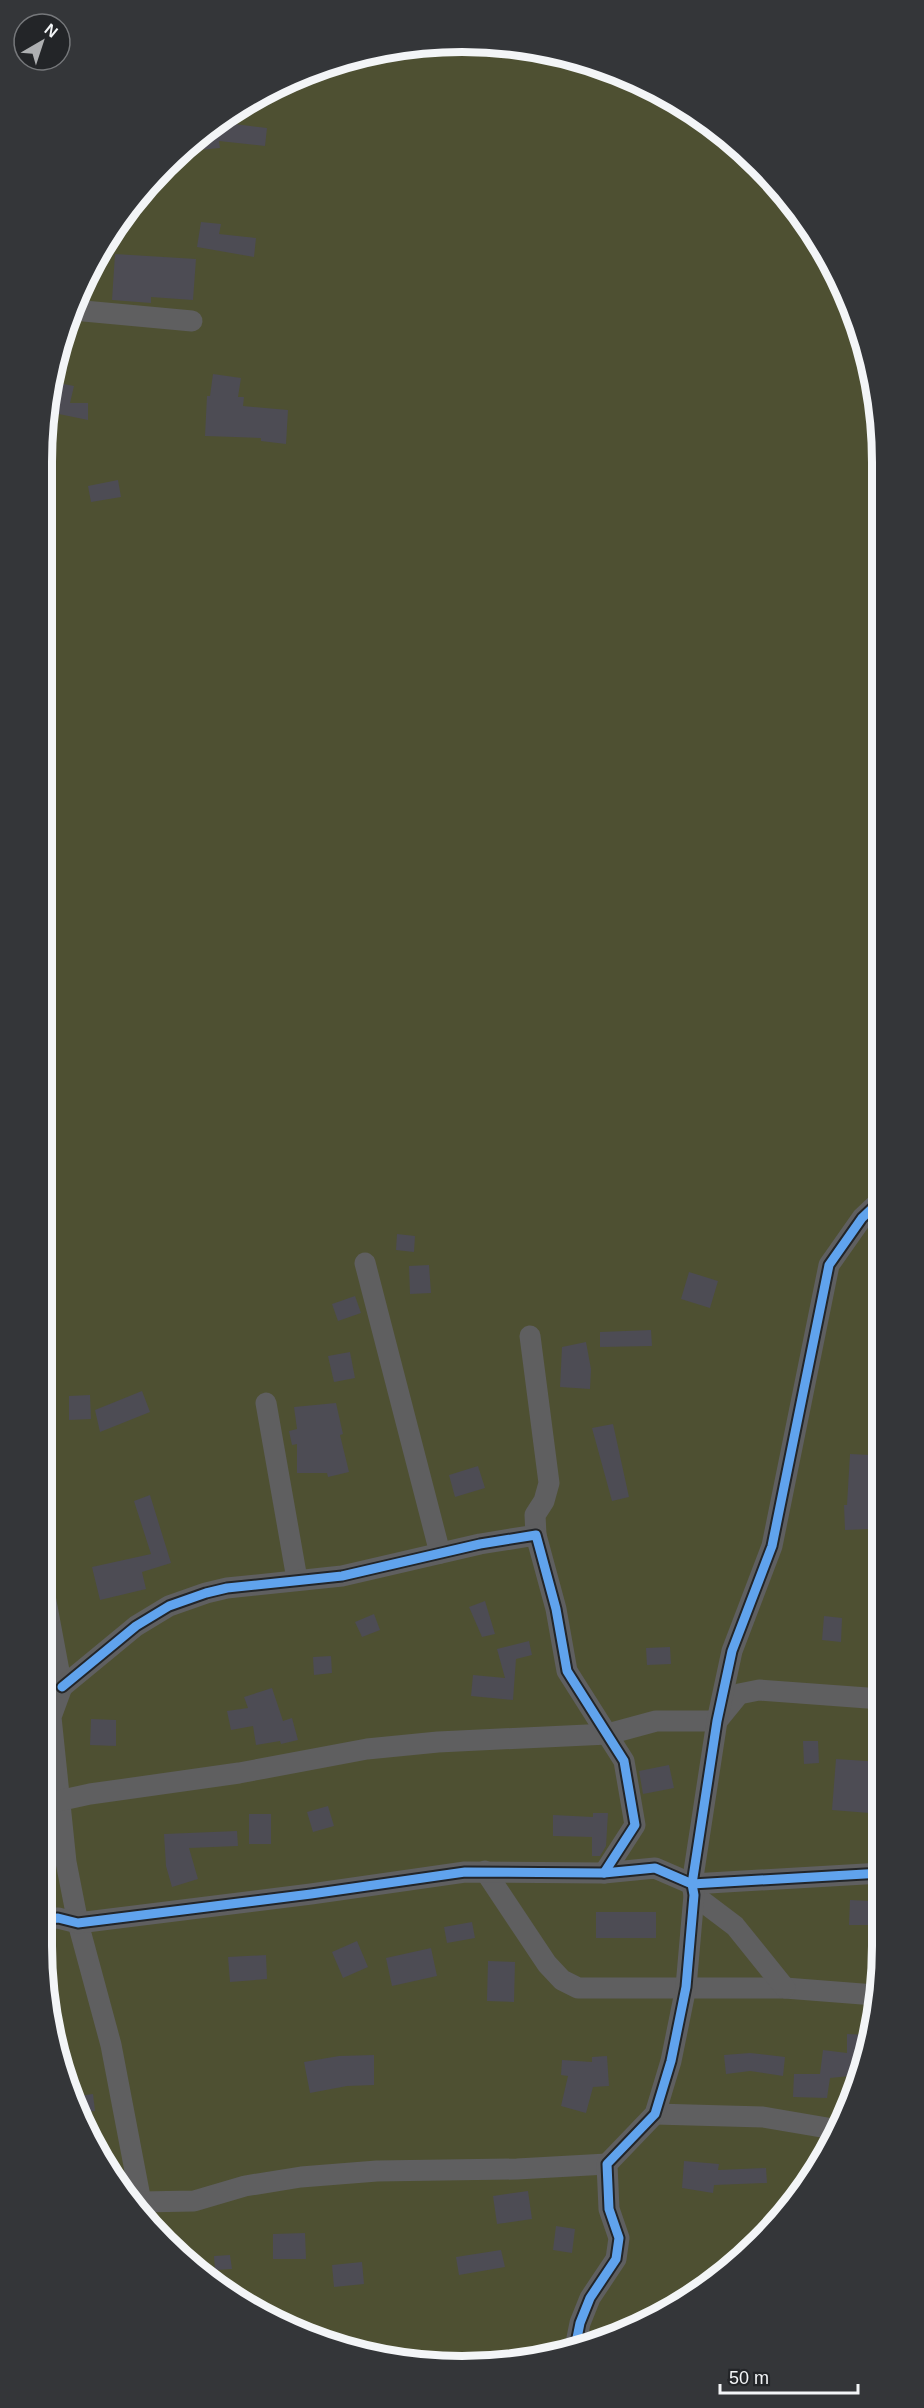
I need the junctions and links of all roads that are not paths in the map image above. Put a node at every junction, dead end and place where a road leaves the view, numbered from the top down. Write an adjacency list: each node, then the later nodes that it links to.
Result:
1 (82, 311): 2 (street)
2 (192, 321)
3 (872, 1208): 14 (street)
4 (365, 1263): 8 (street)
5 (530, 1336): 7 (street)
6 (266, 1403): 9 (street)
7 (536, 1534): 8 (street); 16 (street)
8 (440, 1552): 9 (street)
9 (297, 1580): 11 (street)
10 (52, 1634): 11 (street)
11 (62, 1687): 13 (street)
12 (872, 1698): 14 (street)
13 (52, 1714)
14 (717, 1721): 16 (street); 21 (street)
15 (52, 1729): 17 (street)
16 (608, 1734): 17 (street); 19 (street)
17 (58, 1801): 23 (street)
18 (485, 1871): 19 (street); 23 (street); 24 (street)
19 (604, 1873): 21 (street)
20 (872, 1874): 21 (street)
21 (693, 1890): 24 (street); 25 (street)
22 (52, 1918): 23 (street)
23 (78, 1923): 30 (street)
24 (686, 1987): 25 (street); 27 (street)
25 (785, 1988): 26 (street)
26 (869, 1994)
27 (655, 2114): 28 (street); 29 (street)
28 (828, 2128)
29 (607, 2163): 31 (street); 32 (street)
30 (134, 2191)
31 (144, 2204)
32 (577, 2339)

